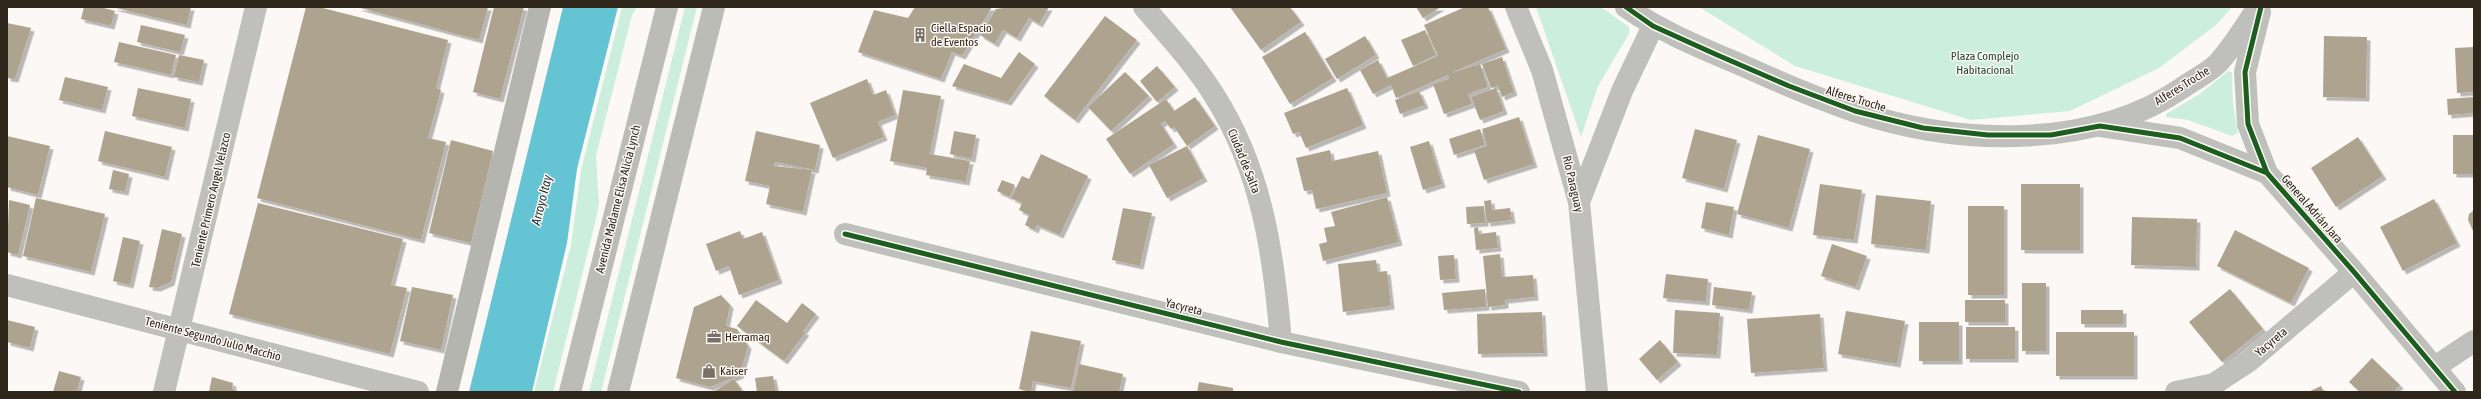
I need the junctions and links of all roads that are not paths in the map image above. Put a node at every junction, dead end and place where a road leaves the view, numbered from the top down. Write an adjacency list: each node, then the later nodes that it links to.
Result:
1 (256, 7): 16 (street, Teniente Primero Angel Velazco)
2 (540, 7): 22 (main road)
3 (667, 7): 23 (highway, Avenida Madame Elisa Alicia Lynch)
4 (714, 7): 24 (highway)
5 (1144, 7): 18 (street, Ciudad de Salta)
6 (1516, 7): 12 (street, Río Paraguay)
7 (1626, 7): 9 (street, Alferes Troche)
8 (2260, 7): 10 (street, Alferes Troche); 11 (street)
9 (1653, 26): 10 (street, Alferes Troche); 12 (street)
10 (2100, 126): 11 (street, General Adrián Jara)
11 (2267, 173): 14 (street, General Adrián Jara)
12 (1579, 202): 26 (street, Río Paraguay)
13 (845, 234): 18 (street, Yacyreta)
14 (2354, 272): 19 (street, General Adrián Jara); 27 (street, Yacyreta)
15 (7, 285): 16 (street, Teniente Segundo Julio Macchio)
16 (180, 330): 20 (street, Teniente Primero Angel Velazco); 21 (street, Teniente Segundo Julio Macchio)
17 (2474, 341): 19 (street)
18 (1281, 342): 25 (street, Yacyreta)
19 (2435, 367): 28 (street, General Adrián Jara)
20 (164, 392)
21 (418, 392)
22 (447, 392)
23 (570, 392)
24 (618, 392)
25 (1519, 392)
26 (1597, 392)
27 (2176, 392)
28 (2455, 392)

